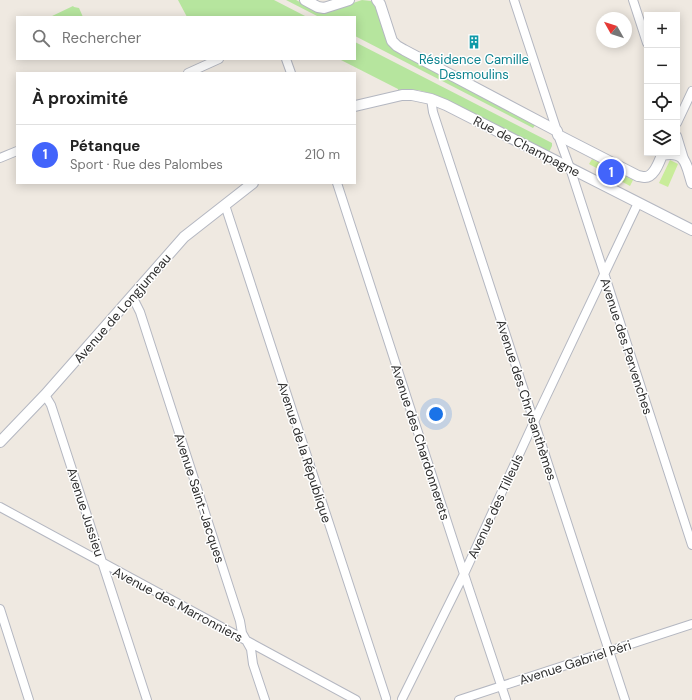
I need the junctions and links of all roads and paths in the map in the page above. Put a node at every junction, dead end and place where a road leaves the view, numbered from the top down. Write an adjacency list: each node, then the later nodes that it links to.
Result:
1 (305, 0): 2 (street)
2 (349, 0)
3 (377, 0): 15 (street)
4 (514, 0): 15 (street, Avenue des Pervenches)
5 (633, 0): 6 (street)
6 (644, 34)
7 (216, 60): 9 (street)
8 (286, 60): 10 (street)
9 (190, 72)
10 (291, 72)
11 (692, 91): 14 (street)
12 (432, 99): 13 (street, Rue de Champagne); 22 (street, Rue de Champagne); 32 (street, Avenue des Chrysanthèmes)
13 (356, 106)
14 (678, 120)
15 (558, 133): 18 (street); 22 (street, Avenue des Pervenches)
16 (680, 146): 21 (street)
17 (16, 151): 20 (street)
18 (662, 156)
19 (680, 156): 21 (street)
20 (0, 158)
21 (684, 159): 23 (street)
22 (570, 168): 26 (street, Rue de Champagne); 29 (street, Avenue des Pervenches)
23 (692, 182)
24 (252, 184): 27 (street, Avenue de Longjumeau)
25 (337, 184): 37 (street, Avenue des Chardonnerets)
26 (638, 203): 28 (street, Rue de Champagne); 29 (street, Avenue des Tilleuls)
27 (225, 205): 30 (street, Avenue de Longjumeau); 43 (street, Avenue de la République)
28 (692, 230)
29 (604, 275): 32 (street, Avenue des Tilleuls); 35 (street, Avenue des Pervenches)
30 (132, 296): 31 (street, Avenue de Longjumeau); 40 (street, Avenue Saint-Jacques)
31 (45, 394): 33 (street, Avenue de Longjumeau); 36 (street, Avenue Jussieu)
32 (534, 422): 37 (street, Avenue des Tilleuls); 41 (street, Avenue des Chrysanthèmes)
33 (0, 442)
34 (0, 507): 36 (street, Avenue des Marronniers)
35 (692, 545)
36 (102, 563): 40 (street, Avenue des Marronniers); 45 (street, Avenue Jussieu)
37 (464, 574): 42 (street, Avenue des Chardonnerets); 48 (street, Avenue des Tilleuls)
38 (0, 609): 44 (street)
39 (692, 624): 41 (street, Avenue Gabriel Péri)
40 (247, 641): 46 (street, Avenue Saint-Jacques); 47 (street, Avenue des Marronniers)
41 (609, 651): 42 (street, Avenue Gabriel Péri); 51 (street, Avenue des Chrysanthèmes)
42 (501, 686): 49 (street, Avenue Gabriel Péri); 50 (street, Avenue des Chardonnerets)
43 (384, 699): 48 (street)
44 (30, 700)
45 (147, 700)
46 (265, 700)
47 (356, 700)
48 (402, 700)
49 (459, 700)
50 (506, 700)
51 (625, 700)

